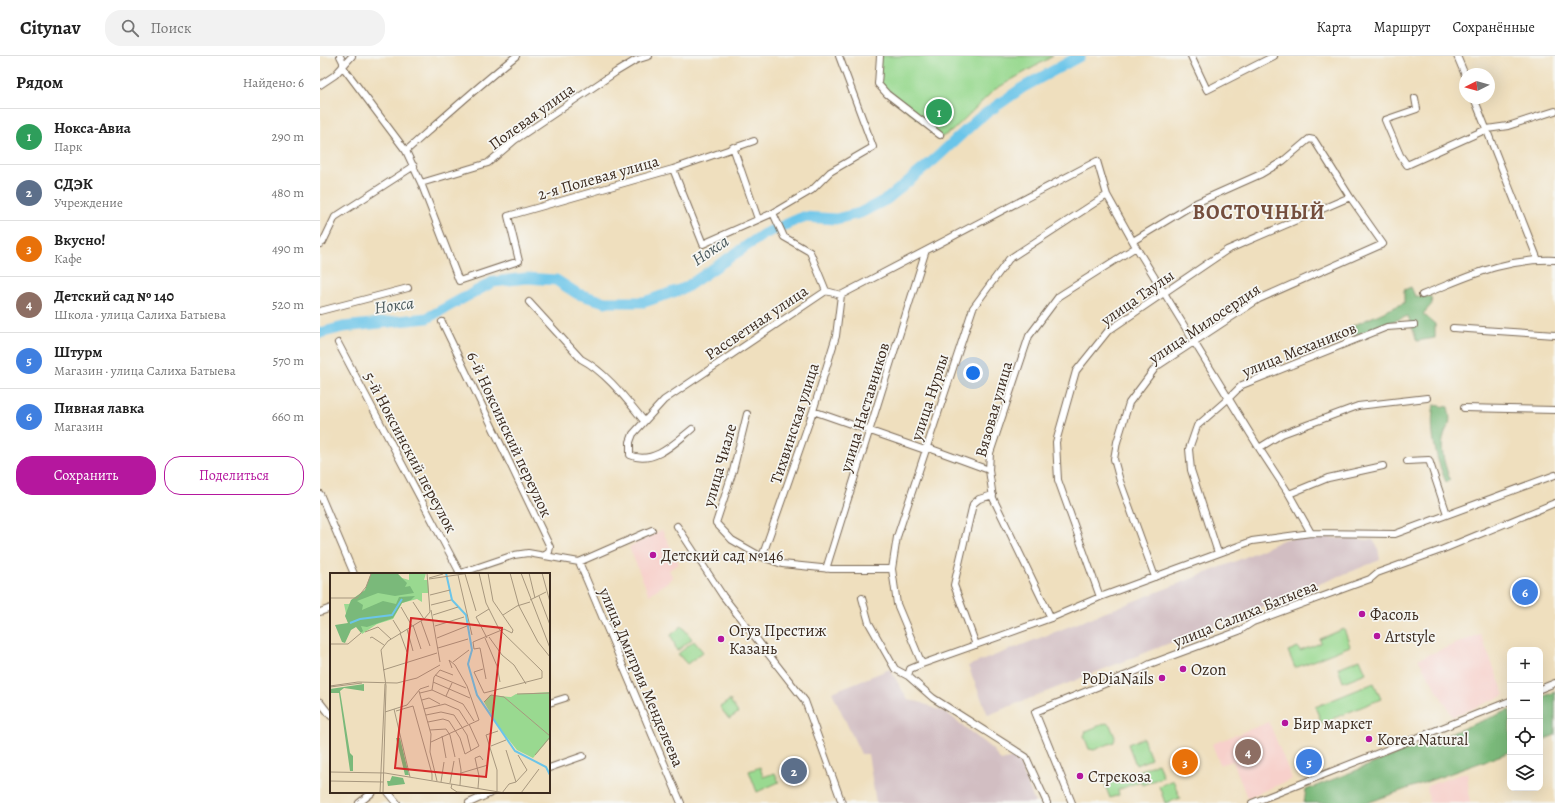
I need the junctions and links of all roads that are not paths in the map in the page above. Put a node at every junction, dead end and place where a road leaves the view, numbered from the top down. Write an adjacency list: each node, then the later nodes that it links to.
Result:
1 (340, 56): 10 (street)
2 (352, 56): 10 (street)
3 (516, 56): 20 (street)
4 (649, 56): 23 (street, Полевая улица)
5 (839, 56): 26 (street, 2-я Полевая улица)
6 (880, 56): 17 (street)
7 (1191, 56): 8 (street)
8 (1274, 56)
9 (1457, 56): 11 (street)
10 (343, 67): 12 (street); 20 (street)
11 (1462, 68)
12 (320, 85)
13 (1415, 98): 16 (street)
14 (1476, 104): 16 (street)
15 (1555, 111): 16 (street)
16 (1486, 128): 31 (street)
17 (940, 136)
18 (754, 141): 19 (street)
19 (733, 148): 22 (street); 27 (street)
20 (406, 151): 21 (street)
21 (414, 166): 23 (street); 28 (street)
22 (673, 169): 23 (street, 2-я Полевая улица); 27 (street, 2-я Полевая улица)
23 (421, 183)
24 (1107, 195): 29 (street); 30 (street); 56 (street, улица Нурлы)
25 (1350, 197): 29 (street, Вязовая улица); 35 (street, улица Таулы); 44 (street, улица Милосердия)
26 (773, 212): 27 (street, 2-я Полевая улица); 34 (street)
27 (758, 219)
28 (320, 244)
29 (1134, 244): 35 (street); 59 (street, Вязовая улица)
30 (925, 253): 36 (street); 54 (street, улица Наставников)
31 (1538, 260): 32 (street); 37 (street)
32 (1555, 260)
33 (408, 288): 39 (street)
34 (826, 291): 36 (street, Рассветная улица); 52 (street, Рассветная улица)
35 (1164, 294): 44 (street); 79 (street, улица Таулы)
36 (841, 295): 50 (street, Тихвинская улица)
37 (1422, 295)
38 (529, 302): 52 (street)
39 (320, 311)
40 (442, 322): 70 (street, 6-й Ноксинский переулок)
41 (1414, 325): 46 (street, улица Механиков)
42 (1453, 328): 43 (street)
43 (1555, 335)
44 (1194, 341): 46 (street); 78 (street, улица Милосердия)
45 (338, 343): 76 (street, 5-й Ноксинский переулок)
46 (1229, 398): 55 (street); 69 (street, улица Механиков)
47 (1427, 398): 55 (street)
48 (1464, 408): 49 (street)
49 (1555, 410)
50 (813, 411): 54 (street); 71 (street, Тихвинская улица)
51 (747, 414): 71 (street, улица Чиале)
52 (644, 421): 53 (street, Рассветная улица)
53 (692, 429)
54 (870, 431): 56 (street); 73 (street, улица Наставников)
55 (1259, 448): 62 (street)
56 (926, 449): 59 (street); 74 (street, улица Нурлы)
57 (1407, 461): 65 (street)
58 (1383, 466): 62 (street)
59 (989, 470): 63 (street, Вязовая улица)
60 (1555, 475): 65 (street)
61 (320, 494): 75 (street)
62 (1290, 494): 68 (street)
63 (993, 495): 83 (street, Вязовая улица); 84 (street)
64 (1555, 503): 105 (street, улица Салиха Батыева)
65 (1447, 514): 68 (street)
66 (677, 526): 103 (street)
67 (652, 530): 72 (street)
68 (1311, 533): 69 (street)
69 (1218, 553): 78 (street)
70 (544, 556): 72 (street); 77 (street)
71 (762, 557): 73 (street)
72 (579, 562): 102 (street, улица Дмитрия Менделеева)
73 (826, 569): 74 (street)
74 (892, 569): 85 (street, улица Нурлы)
75 (354, 573)
76 (457, 573)
77 (461, 573)
78 (1155, 576): 79 (street)
79 (1100, 597): 83 (street)
80 (862, 598): 86 (street)
81 (330, 608): 82 (street)
82 (320, 612)
83 (1051, 618): 84 (street)
84 (976, 645): 85 (street)
85 (922, 664): 86 (street)
86 (908, 676): 104 (street)
87 (1555, 683): 88 (street)
88 (1543, 689)
89 (564, 698): 92 (street)
90 (320, 702): 93 (street)
91 (1507, 702): 106 (street)
92 (550, 703)
93 (330, 715)
94 (583, 756): 95 (street)
95 (550, 768)
96 (372, 793): 99 (street)
97 (389, 793): 100 (street)
98 (491, 793): 101 (street)
99 (359, 803)
100 (397, 803)
101 (469, 803)
102 (681, 803)
103 (842, 803)
104 (1046, 803)
105 (1072, 803)
106 (1252, 803)

